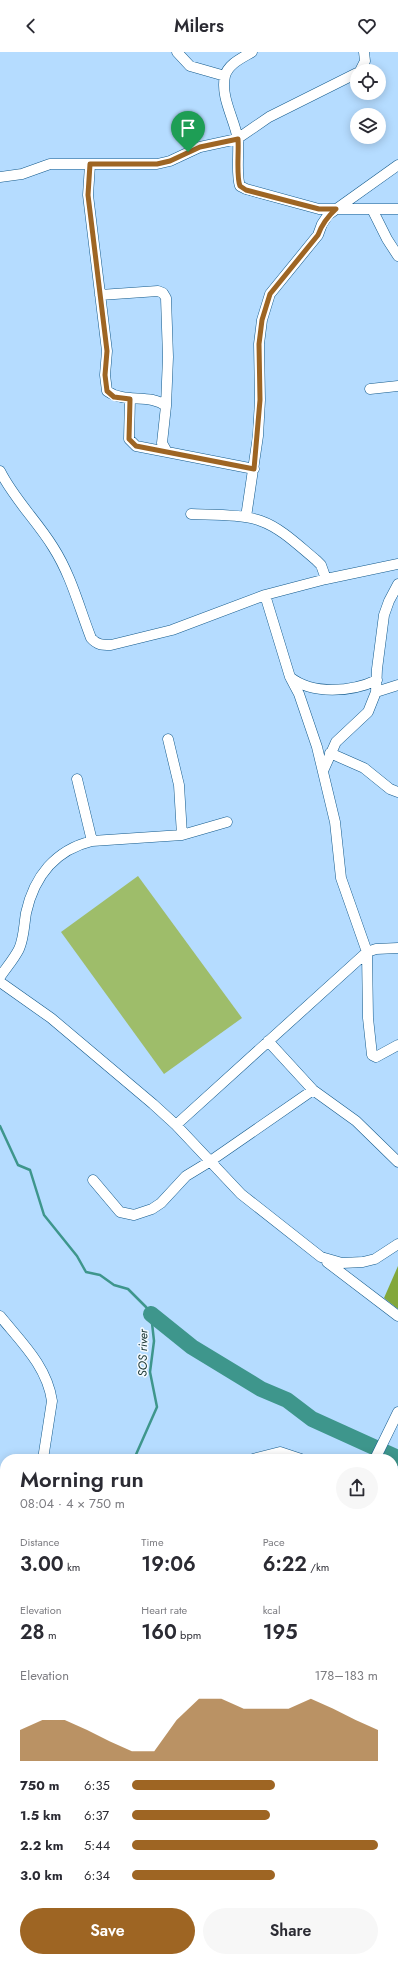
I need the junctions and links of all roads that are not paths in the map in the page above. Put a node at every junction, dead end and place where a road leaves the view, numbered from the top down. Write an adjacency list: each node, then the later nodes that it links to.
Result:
1 (177, 52): 5 (street)
2 (252, 52): 5 (street)
3 (364, 52): 4 (street)
4 (364, 64)
5 (225, 76): 7 (street)
6 (350, 76): 7 (street)
7 (238, 139): 8 (street); 13 (street)
8 (90, 164): 10 (street); 15 (street)
9 (398, 165): 13 (street)
10 (0, 177)
11 (372, 208): 12 (street); 13 (street); 14 (street)
12 (398, 208)
13 (336, 209): 21 (street)
14 (398, 256)
15 (100, 295): 18 (street); 19 (street)
16 (398, 386): 17 (street)
17 (370, 388)
18 (130, 399): 19 (street); 20 (street)
19 (166, 406): 20 (street)
20 (167, 452): 21 (street)
21 (254, 469): 24 (street)
22 (0, 471): 28 (street)
23 (191, 514): 24 (street)
24 (246, 517): 26 (street)
25 (398, 564): 26 (street)
26 (326, 579): 28 (street)
27 (398, 584): 30 (street)
28 (265, 595): 29 (street)
29 (290, 677): 30 (street); 35 (street)
30 (377, 680): 32 (street)
31 (398, 685): 32 (street)
32 (376, 692): 34 (street)
33 (168, 738): 39 (street)
34 (330, 753): 35 (street); 37 (street)
35 (324, 771): 42 (street)
36 (77, 779): 40 (street)
37 (398, 792)
38 (227, 822): 39 (street)
39 (182, 835): 40 (street)
40 (92, 841): 43 (street)
41 (398, 948): 42 (street)
42 (367, 952): 45 (street); 46 (street)
43 (0, 977)
44 (0, 982): 48 (street)
45 (268, 1040): 47 (street); 48 (street)
46 (398, 1044)
47 (313, 1090): 49 (street); 50 (street)
48 (176, 1125): 49 (street)
49 (209, 1162): 51 (street); 53 (street)
50 (398, 1162)
51 (94, 1180)
52 (398, 1244): 53 (street)
53 (321, 1257): 55 (street)
54 (0, 1316): 57 (street)
55 (398, 1316)
56 (398, 1412): 60 (street)
57 (44, 1454)
58 (272, 1454): 59 (street)
59 (286, 1454)
60 (377, 1454)

